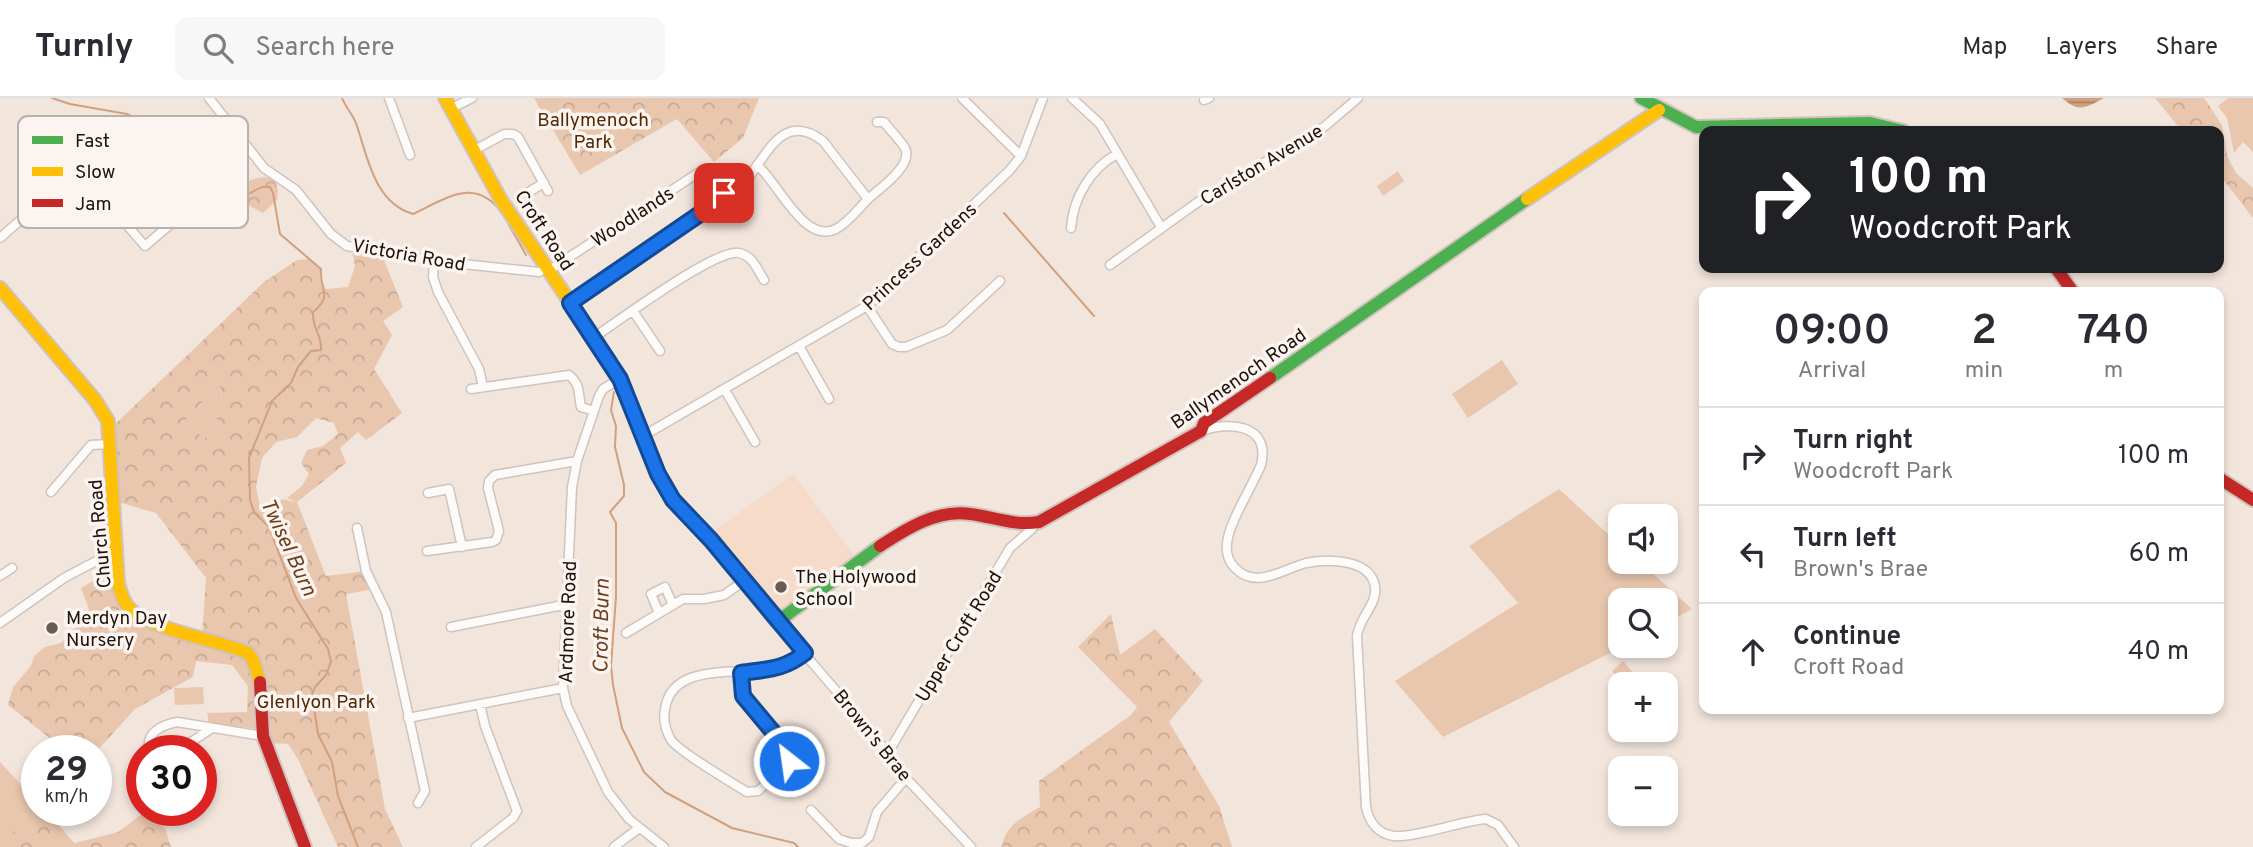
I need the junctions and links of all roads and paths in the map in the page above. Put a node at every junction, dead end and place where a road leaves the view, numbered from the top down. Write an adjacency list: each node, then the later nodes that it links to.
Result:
1 (209, 98): 11 (street, Victoria Road)
2 (389, 98): 19 (street)
3 (962, 98): 20 (street)
4 (1043, 98): 20 (street, Princess Gardens)
5 (1072, 98): 18 (street)
6 (1358, 98): 26 (street, Carlston Avenue)
7 (1641, 98): 10 (street)
8 (476, 99): 9 (street)
9 (448, 103): 17 (street, Croft Road)
10 (1660, 110): 15 (street); 49 (street, Ballymenoch Road)
11 (223, 116)
12 (877, 122): 24 (street)
13 (1731, 126): 14 (street)
14 (1885, 126)
15 (1699, 127)
16 (248, 148): 31 (street, Victoria Road)
17 (473, 151): 22 (street); 33 (street, Croft Road)
18 (1117, 154): 26 (street); 29 (street)
19 (410, 155)
20 (1021, 156): 38 (street, Princess Gardens)
21 (757, 165): 23 (street); 24 (street); 24 (street)
22 (527, 193)
23 (726, 196): 33 (street, Woodlands); 37 (street, Woodlands)
24 (868, 199)
25 (18, 222): 30 (street)
26 (1161, 227): 32 (street, Carlston Avenue)
27 (129, 228): 28 (street)
28 (166, 228)
29 (1071, 228)
30 (0, 238)
31 (434, 261): 33 (street, Victoria Road); 44 (street)
32 (1110, 265)
33 (547, 270): 37 (street, Croft Road)
34 (764, 280): 39 (street)
35 (1000, 281): 38 (street)
36 (0, 288): 52 (street, Church Road)
37 (570, 303): 40 (street, Croft Road)
38 (867, 306): 41 (street, Princess Gardens)
39 (633, 311): 40 (street); 42 (street)
40 (593, 338): 43 (street, Croft Road)
41 (799, 346): 46 (street, Princess Gardens); 47 (street)
42 (660, 351)
43 (620, 379): 48 (street, Ardmore Road); 50 (street, Croft Road)
44 (482, 387): 45 (street); 48 (street)
45 (471, 389)
46 (725, 390): 50 (street, Princess Gardens); 51 (street)
47 (829, 399)
48 (594, 411): 53 (street, Ardmore Road)
49 (1201, 431): 58 (street, Ballymenoch Road); 92 (street)
50 (643, 436): 65 (street, Croft Road)
51 (755, 442)
52 (111, 444): 55 (street); 61 (street, Church Road)
53 (577, 461): 60 (street); 67 (street, Ardmore Road)
54 (2224, 481): 57 (street)
55 (51, 492)
56 (428, 493): 60 (street)
57 (2253, 500)
58 (1033, 523): 69 (street); 82 (street, Upper Croft Road)
59 (357, 528): 77 (street)
60 (462, 547): 62 (street)
61 (115, 551): 70 (street); 81 (street, Church Road)
62 (427, 551)
63 (12, 568): 64 (street)
64 (0, 576)
65 (744, 581): 66 (street); 69 (street, Croft Road)
66 (673, 604): 68 (street); 68 (street)
67 (566, 607): 71 (street); 75 (street, Ardmore Road)
68 (659, 613): 72 (street)
69 (777, 622): 73 (street, Brown's Brae)
70 (0, 624)
71 (451, 627)
72 (626, 633)
73 (805, 653): 74 (street); 82 (street, Brown's Brae)
74 (741, 673): 74 (street)
75 (563, 688): 76 (street); 86 (street, Ardmore Road)
76 (481, 704): 77 (street); 88 (street)
77 (408, 718): 84 (street)
78 (211, 729): 79 (street); 80 (street); 81 (street)
79 (151, 735)
80 (202, 735)
81 (263, 736): 87 (street, Church Road)
82 (886, 752): 83 (street, Brown's Brae)
83 (906, 778): 85 (street); 91 (street, Brown's Brae)
84 (418, 803)
85 (811, 810)
86 (639, 828): 89 (street); 90 (street, Ardmore Road)
87 (305, 847)
88 (477, 847)
89 (614, 847)
90 (664, 847)
91 (971, 847)
92 (1514, 847)

